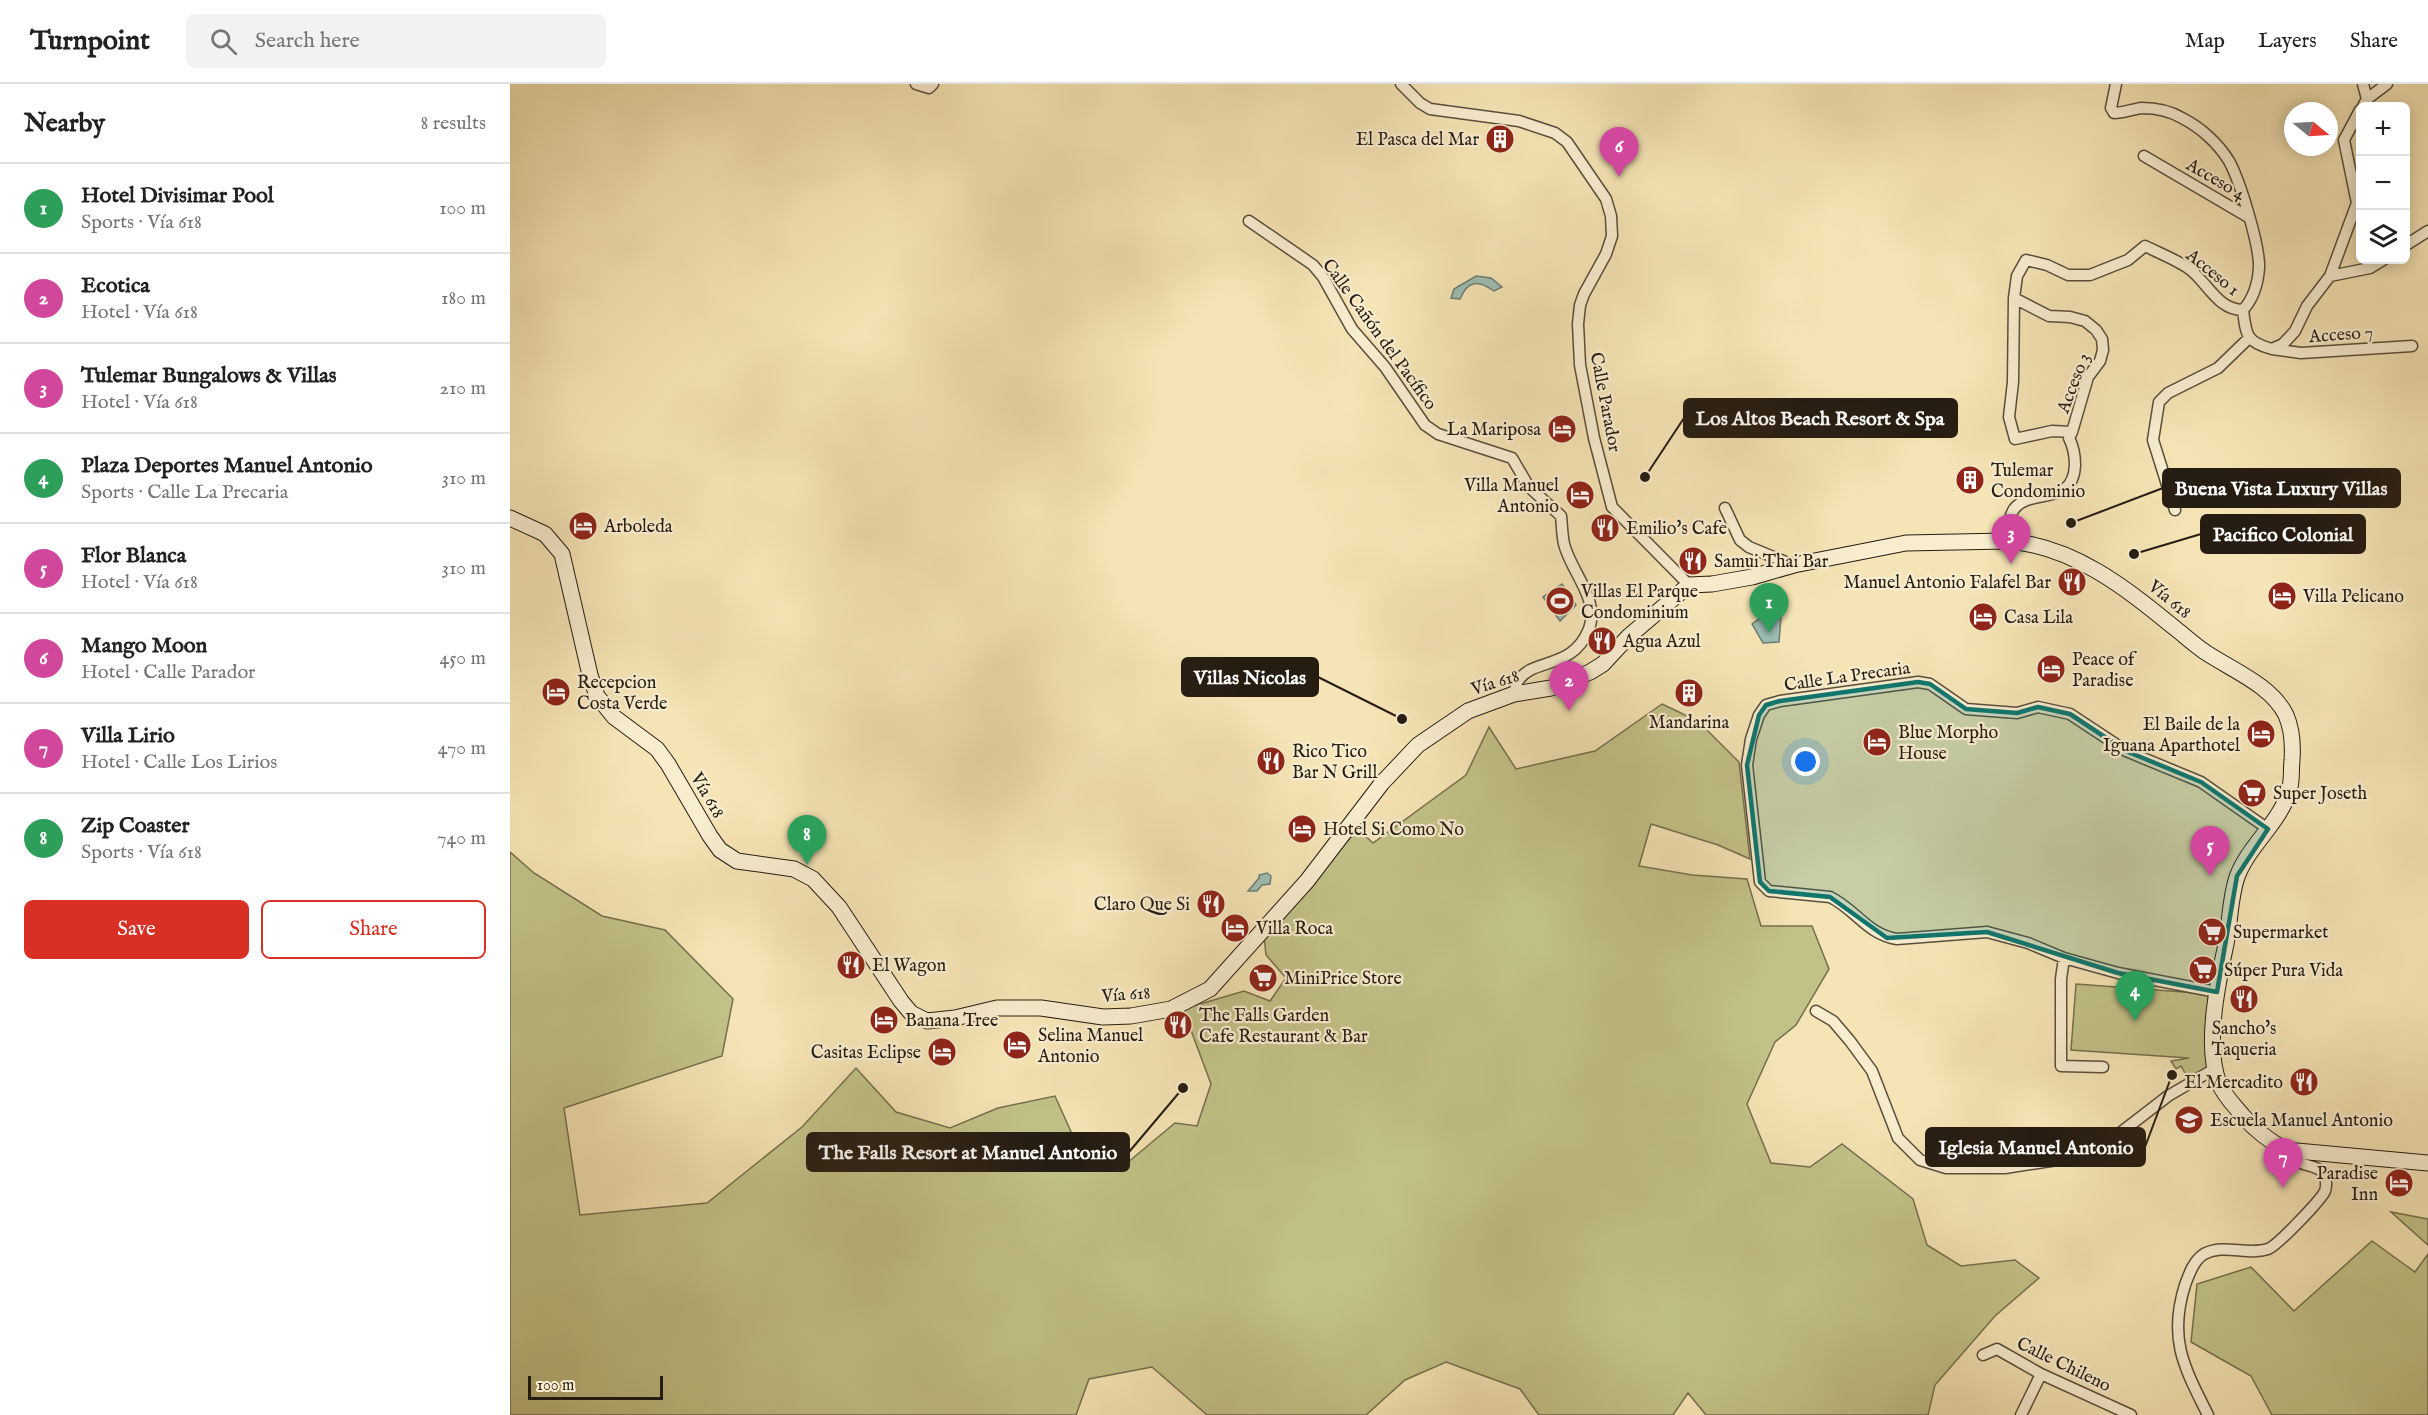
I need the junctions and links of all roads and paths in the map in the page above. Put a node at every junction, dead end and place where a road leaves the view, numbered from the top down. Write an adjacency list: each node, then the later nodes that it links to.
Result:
1 (916, 84): 2 (street)
2 (933, 84)
3 (1401, 84): 28 (street, Calle Parador)
4 (2116, 84): 11 (street)
5 (2363, 84): 7 (street)
6 (2387, 84): 8 (street)
7 (2363, 102)
8 (2366, 102)
9 (2356, 118): 16 (street)
10 (2144, 156): 11 (street, Acceso 4)
11 (2248, 217): 18 (street, Acceso 4)
12 (1249, 221): 29 (street, Calle Cañón del Pacífico)
13 (2428, 231): 14 (street)
14 (2410, 242)
15 (2376, 264): 16 (street)
16 (2330, 276): 21 (street)
17 (2013, 298): 18 (street, Acceso 1); 22 (street, Acceso 1); 22 (street, Acceso 3)
18 (2242, 310): 19 (street, Acceso 1)
19 (2249, 338): 21 (street); 24 (street)
20 (2412, 346): 21 (street, Acceso 7)
21 (2272, 350)
22 (2072, 432): 26 (street)
23 (1725, 508): 27 (street)
24 (2175, 510)
25 (510, 518): 29 (street, Vía 618)
26 (2006, 541): 27 (street, Vía 618); 30 (street, Vía 618)
27 (1794, 565): 28 (street, Vía 618)
28 (1689, 585): 29 (street, Vía 618)
29 (1514, 694)
30 (2268, 829): 31 (street, Calle La Precaria); 32 (street, Vía 618)
31 (2064, 958): 32 (street, Calle La Precaria); 34 (street)
32 (2217, 992): 35 (street, Vía 618)
33 (1816, 1011): 35 (street)
34 (2103, 1067)
35 (2216, 1068): 36 (street, Vía 618)
36 (2286, 1150): 37 (street, Vía 618); 42 (street)
37 (2428, 1163)
38 (1983, 1355): 39 (street, Calle Chileno)
39 (2041, 1374): 40 (street); 41 (street, Calle Chileno)
40 (2021, 1415)
41 (2131, 1415)
42 (2208, 1415)

